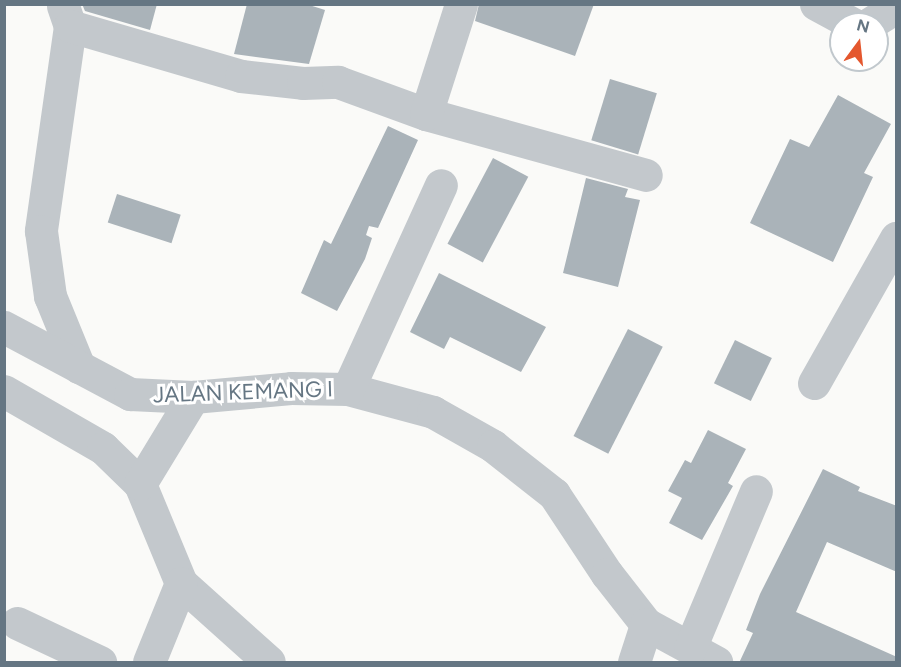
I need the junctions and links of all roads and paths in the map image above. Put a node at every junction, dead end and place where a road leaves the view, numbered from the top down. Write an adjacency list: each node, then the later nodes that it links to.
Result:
1 (461, 4): 5 (street)
2 (816, 4): 3 (street)
3 (831, 12)
4 (66, 16): 5 (street); 10 (street)
5 (426, 114): 6 (street)
6 (646, 175)
7 (441, 185): 12 (street)
8 (897, 238): 11 (street)
9 (4, 327): 10 (street, JALAN KEMANG I)
10 (65, 359): 14 (street, JALAN KEMANG I)
11 (814, 383)
12 (348, 389): 14 (street, JALAN KEMANG I); 19 (street, JALAN KEMANG I)
13 (4, 391): 15 (street)
14 (193, 398): 15 (street)
15 (140, 484): 17 (street)
16 (756, 490): 20 (street)
17 (181, 583): 22 (street); 23 (street)
18 (17, 623): 21 (street)
19 (646, 624): 20 (street, JALAN KEMANG I); 24 (street)
20 (703, 655)
21 (100, 663)
22 (149, 663)
23 (269, 663)
24 (634, 663)

